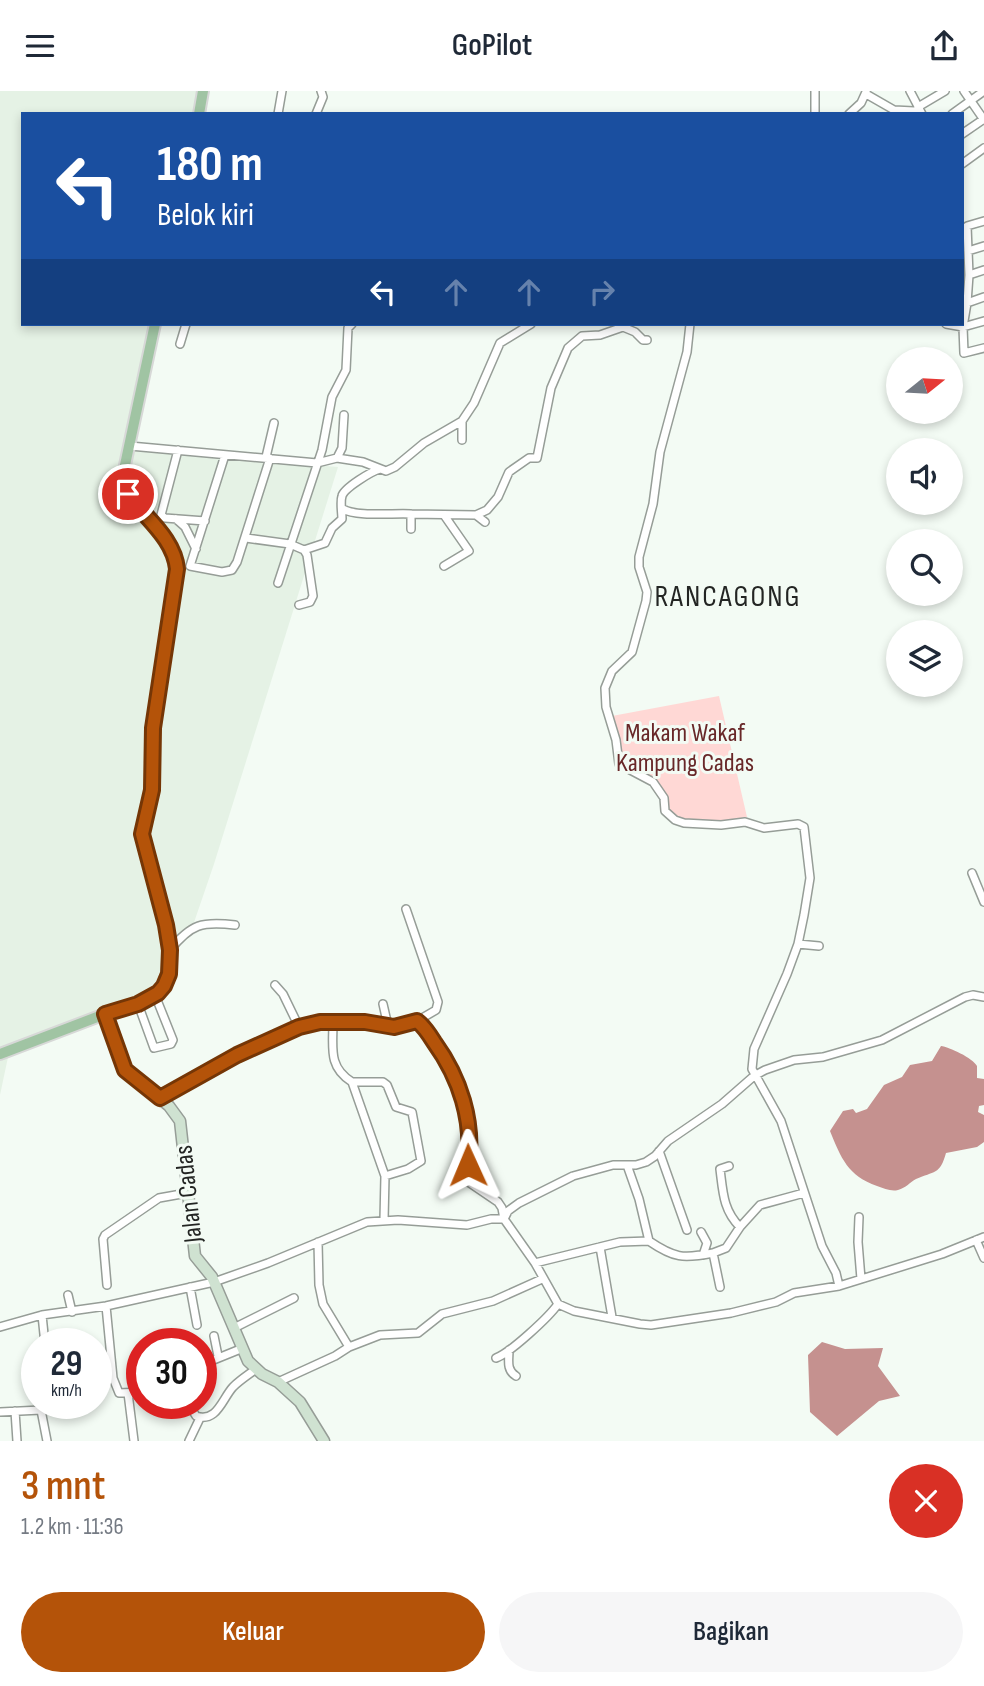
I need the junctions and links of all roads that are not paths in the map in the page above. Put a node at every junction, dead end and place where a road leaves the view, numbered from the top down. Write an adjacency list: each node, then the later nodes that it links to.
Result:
1 (204, 91): 12 (main road)
2 (282, 91): 13 (street)
3 (816, 91): 15 (street)
4 (910, 91): 11 (street)
5 (944, 91): 11 (street)
6 (964, 91): 10 (street)
7 (984, 91): 10 (street)
8 (321, 92): 14 (street)
9 (866, 93): 16 (street); 17 (street)
10 (970, 101): 18 (street); 19 (street)
11 (919, 111)
12 (199, 112)
13 (278, 112)
14 (317, 112)
15 (815, 112)
16 (851, 112)
17 (903, 112)
18 (955, 112)
19 (984, 119): 20 (street)
20 (964, 133)
21 (984, 148): 22 (street)
22 (964, 163)
23 (984, 221): 25 (street)
24 (984, 246): 25 (street)
25 (965, 249): 27 (street)
26 (984, 270): 27 (street)
27 (969, 275): 29 (street)
28 (984, 297): 29 (street)
29 (967, 303): 30 (street)
30 (964, 321)
31 (984, 321): 40 (street)
32 (155, 326): 48 (main road)
33 (185, 326): 42 (street)
34 (350, 326): 53 (street)
35 (528, 326): 45 (street)
36 (622, 326): 58 (street)
37 (626, 326): 41 (street)
38 (690, 326): 74 (street)
39 (957, 326): 40 (street)
40 (963, 327): 43 (street)
41 (647, 340)
42 (180, 344)
43 (984, 348)
44 (344, 415): 52 (street)
45 (462, 421): 47 (street); 54 (street)
46 (274, 423): 51 (street)
47 (462, 440)
48 (130, 446): 49 (street); 76 (main road)
49 (178, 450): 50 (street); 59 (street)
50 (225, 455): 51 (street); 60 (street)
51 (268, 458): 53 (street); 63 (street)
52 (337, 458): 53 (street); 54 (street)
53 (317, 463): 64 (street)
54 (380, 469): 55 (street)
55 (343, 509): 56 (street); 66 (street)
56 (411, 514): 57 (street); 62 (street)
57 (444, 515): 58 (street); 67 (street)
58 (476, 515): 61 (street)
59 (175, 519): 60 (street); 65 (street)
60 (205, 521): 65 (street)
61 (485, 522)
62 (411, 529)
63 (246, 538): 64 (street); 65 (street)
64 (290, 544): 66 (street); 68 (street)
65 (196, 549)
66 (304, 550): 69 (street)
67 (444, 566)
68 (278, 583)
69 (299, 605)
70 (972, 873): 71 (street)
71 (984, 902)
72 (406, 909): 83 (street)
73 (235, 925): 76 (street)
74 (798, 944): 75 (street); 88 (street)
75 (819, 946)
76 (170, 950): 78 (main road)
77 (275, 985): 86 (street)
78 (158, 993): 81 (main road); 81 (street)
79 (984, 997): 88 (street)
80 (383, 1003): 85 (street)
81 (138, 1004): 82 (main road)
82 (105, 1014): 87 (main road); 90 (street, Jalan Cadas)
83 (417, 1021): 85 (street); 98 (street)
84 (333, 1022): 85 (street); 86 (street); 89 (street)
85 (388, 1025)
86 (299, 1027): 90 (street)
87 (0, 1054)
88 (754, 1076): 91 (street); 96 (street)
89 (352, 1082): 94 (street); 94 (street)
90 (160, 1098): 95 (street, Jalan Cadas)
91 (659, 1151): 92 (street); 101 (street)
92 (627, 1165): 98 (street); 105 (street)
93 (729, 1166): 100 (street)
94 (385, 1176): 99 (street)
95 (187, 1193): 114 (street, Jalan Cadas); 115 (street)
96 (804, 1193): 100 (street); 116 (street)
97 (859, 1217): 113 (street)
98 (504, 1219): 99 (street); 111 (street)
99 (384, 1220): 106 (street)
100 (740, 1227): 108 (street)
101 (687, 1230)
102 (701, 1232): 109 (street)
103 (984, 1237): 104 (street)
104 (976, 1240): 110 (street); 113 (street)
105 (649, 1241): 107 (street); 109 (street)
106 (318, 1242): 114 (street); 130 (street)
107 (600, 1247): 111 (street); 125 (street)
108 (713, 1253): 109 (street); 118 (street)
109 (703, 1255)
110 (984, 1258)
111 (535, 1263): 112 (street)
112 (542, 1279): 121 (street); 130 (street)
113 (861, 1279): 116 (street)
114 (214, 1282): 117 (street); 129 (street, Jalan Cadas)
115 (107, 1285)
116 (839, 1286): 125 (street)
117 (190, 1287): 122 (street); 126 (street)
118 (720, 1287)
119 (68, 1294): 123 (street)
120 (294, 1298): 129 (street)
121 (558, 1304): 125 (street); 132 (street)
122 (106, 1306): 123 (street); 138 (street)
123 (72, 1312): 124 (street)
124 (42, 1315): 127 (street); 128 (street)
125 (612, 1317)
126 (197, 1325)
127 (0, 1327)
128 (43, 1328)
129 (234, 1328): 131 (street, Jalan Cadas)
130 (349, 1347): 139 (street)
131 (243, 1348): 134 (street); 136 (street, Jalan Cadas)
132 (509, 1350): 135 (street); 137 (street)
133 (217, 1351): 134 (street)
134 (218, 1356)
135 (496, 1359)
136 (256, 1369): 139 (street, Jalan Cadas); 141 (street)
137 (516, 1376)
138 (114, 1378): 140 (street)
139 (278, 1382): 152 (street, Jalan Cadas)
140 (126, 1393)
141 (217, 1409)
142 (21, 1410): 143 (street)
143 (15, 1411): 144 (street); 148 (street)
144 (0, 1412)
145 (44, 1419): 149 (street)
146 (131, 1419): 150 (street)
147 (199, 1419): 151 (street)
148 (17, 1441)
149 (47, 1441)
150 (134, 1441)
151 (189, 1441)
152 (324, 1441)

